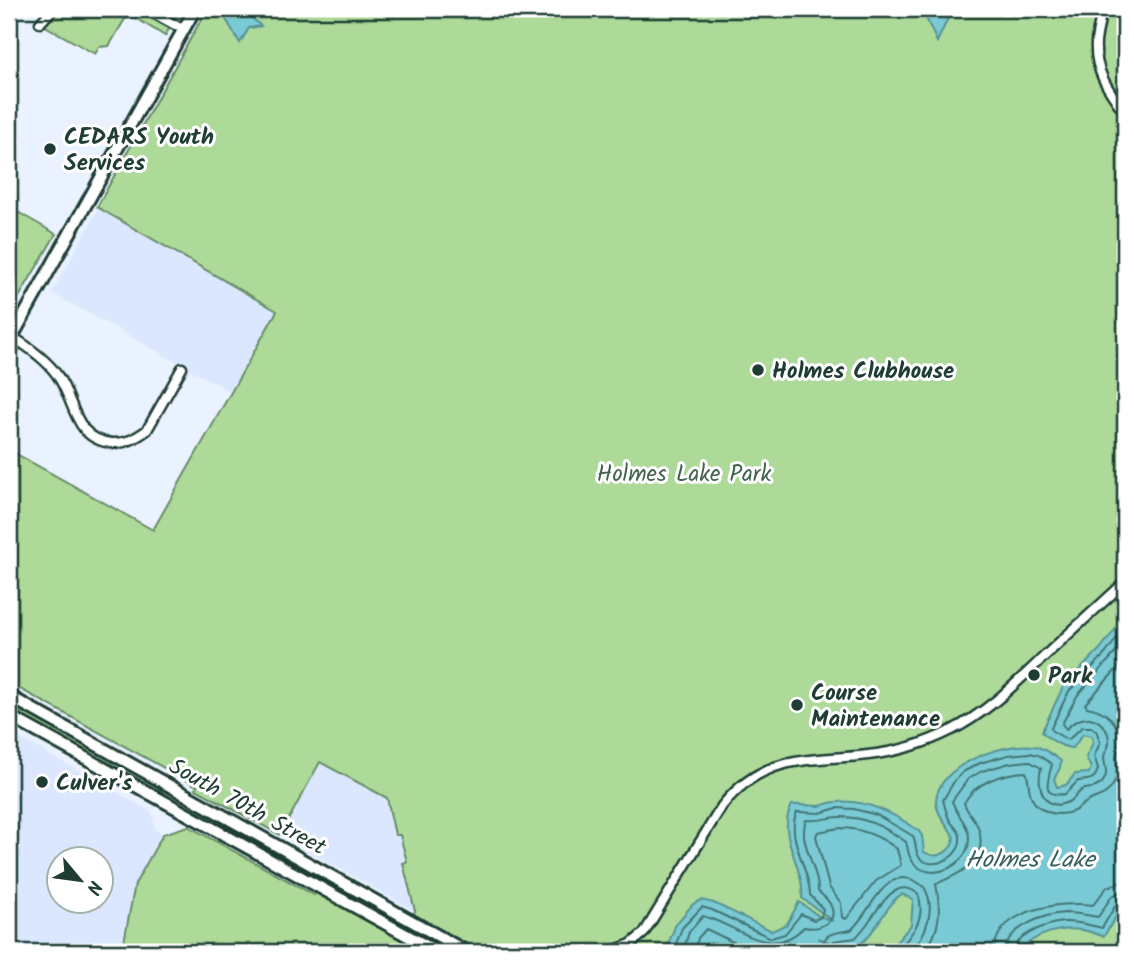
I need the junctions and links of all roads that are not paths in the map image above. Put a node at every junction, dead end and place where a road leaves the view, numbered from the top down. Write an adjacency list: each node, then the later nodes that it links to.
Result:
1 (53, 9): 5 (street)
2 (146, 9): 6 (street)
3 (195, 9): 6 (main road)
4 (1101, 9): 7 (street)
5 (40, 23)
6 (184, 30): 8 (main road)
7 (1125, 113)
8 (10, 336): 9 (main road); 10 (street)
9 (9, 354)
10 (182, 368)
11 (1125, 582): 16 (street)
12 (9, 696): 15 (main road, South 70th Street)
13 (9, 716): 14 (main road, South 70th Street)
14 (437, 952)
15 (467, 952)
16 (609, 952)

